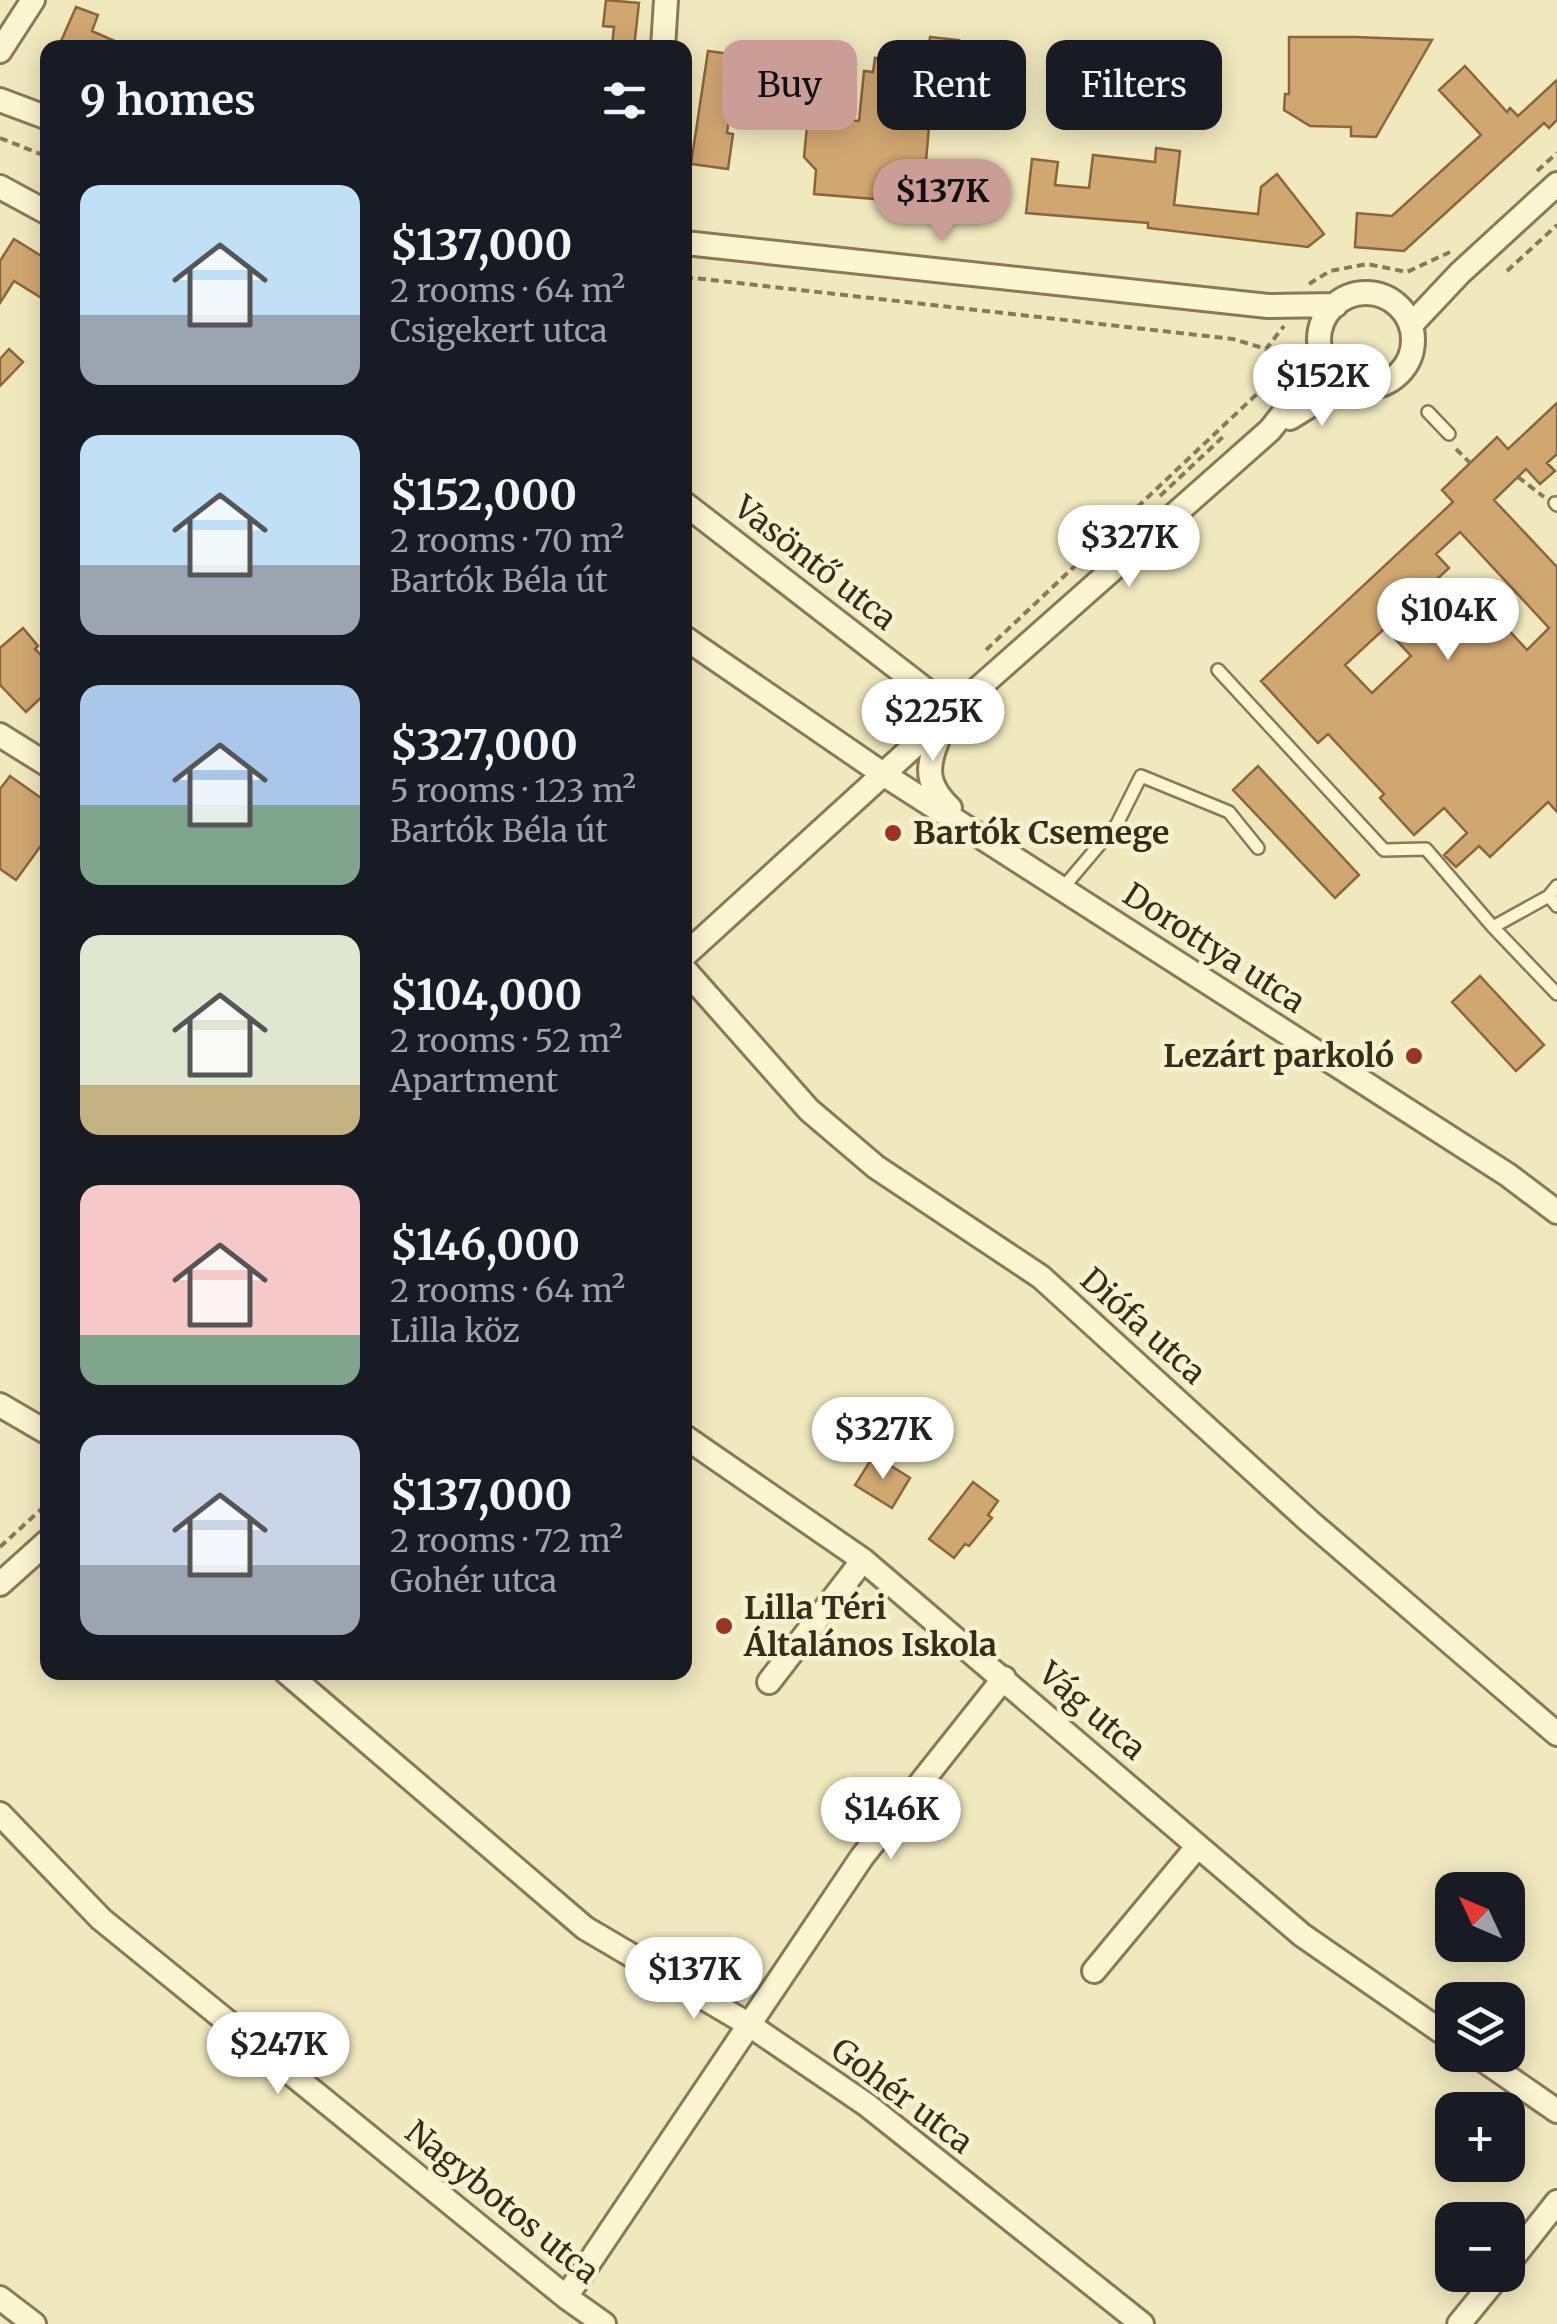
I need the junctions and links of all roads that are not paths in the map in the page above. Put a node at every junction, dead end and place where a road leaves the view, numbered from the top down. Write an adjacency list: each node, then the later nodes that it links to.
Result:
1 (33, 0): 4 (street)
2 (666, 0): 3 (street)
3 (664, 40)
4 (0, 51)
5 (0, 100): 6 (street)
6 (40, 115)
7 (1557, 184): 11 (street)
8 (0, 187): 9 (street)
9 (40, 210)
10 (692, 250): 14 (street)
11 (1455, 262): 12 (street); 15 (street)
12 (1393, 301): 13 (street); 15 (street)
13 (1336, 304): 14 (street); 16 (street)
14 (1268, 306): 16 (street)
15 (1411, 325): 18 (street)
16 (1320, 331): 17 (street)
17 (1324, 362): 18 (street); 20 (street)
18 (1347, 383): 20 (street)
19 (1428, 412): 21 (lane)
20 (1270, 430): 25 (street)
21 (1450, 434)
22 (692, 510): 25 (street, Vasöntő utca)
23 (692, 643): 28 (street, Dorottya utca)
24 (1218, 670): 33 (lane)
25 (950, 713): 28 (street); 29 (street)
26 (0, 735): 27 (street)
27 (40, 759)
28 (884, 774): 29 (street, Dorottya utca); 34 (street)
29 (978, 834): 31 (street, Dorottya utca)
30 (1258, 848): 31 (lane)
31 (1062, 889): 37 (street, Dorottya utca)
32 (1554, 896): 33 (lane)
33 (1493, 928): 36 (lane)
34 (692, 949)
35 (692, 978): 47 (street, Diófa utca)
36 (1557, 994)
37 (1557, 1212)
38 (0, 1405): 39 (street)
39 (40, 1429)
40 (692, 1442): 42 (street, Vág utca)
41 (40, 1548): 43 (street)
42 (863, 1560): 44 (street, Vág utca); 46 (street)
43 (0, 1584)
44 (1004, 1678): 49 (street, Vág utca); 51 (street)
45 (295, 1680): 51 (street, Gohér utca)
46 (769, 1682)
47 (1557, 1734)
48 (0, 1814): 58 (street, Nagybotos utca)
49 (1197, 1847): 50 (street); 52 (street, Vág utca)
50 (1094, 1972)
51 (748, 2024): 58 (street); 62 (street, Gohér utca)
52 (1435, 2027)
53 (1501, 2072): 54 (street)
54 (1557, 2111)
55 (1557, 2202): 56 (street)
56 (1525, 2242)
57 (1485, 2292): 63 (street)
58 (566, 2297): 61 (street, Nagybotos utca)
59 (0, 2298): 60 (street)
60 (34, 2324)
61 (604, 2324)
62 (1142, 2324)
63 (1459, 2324)

